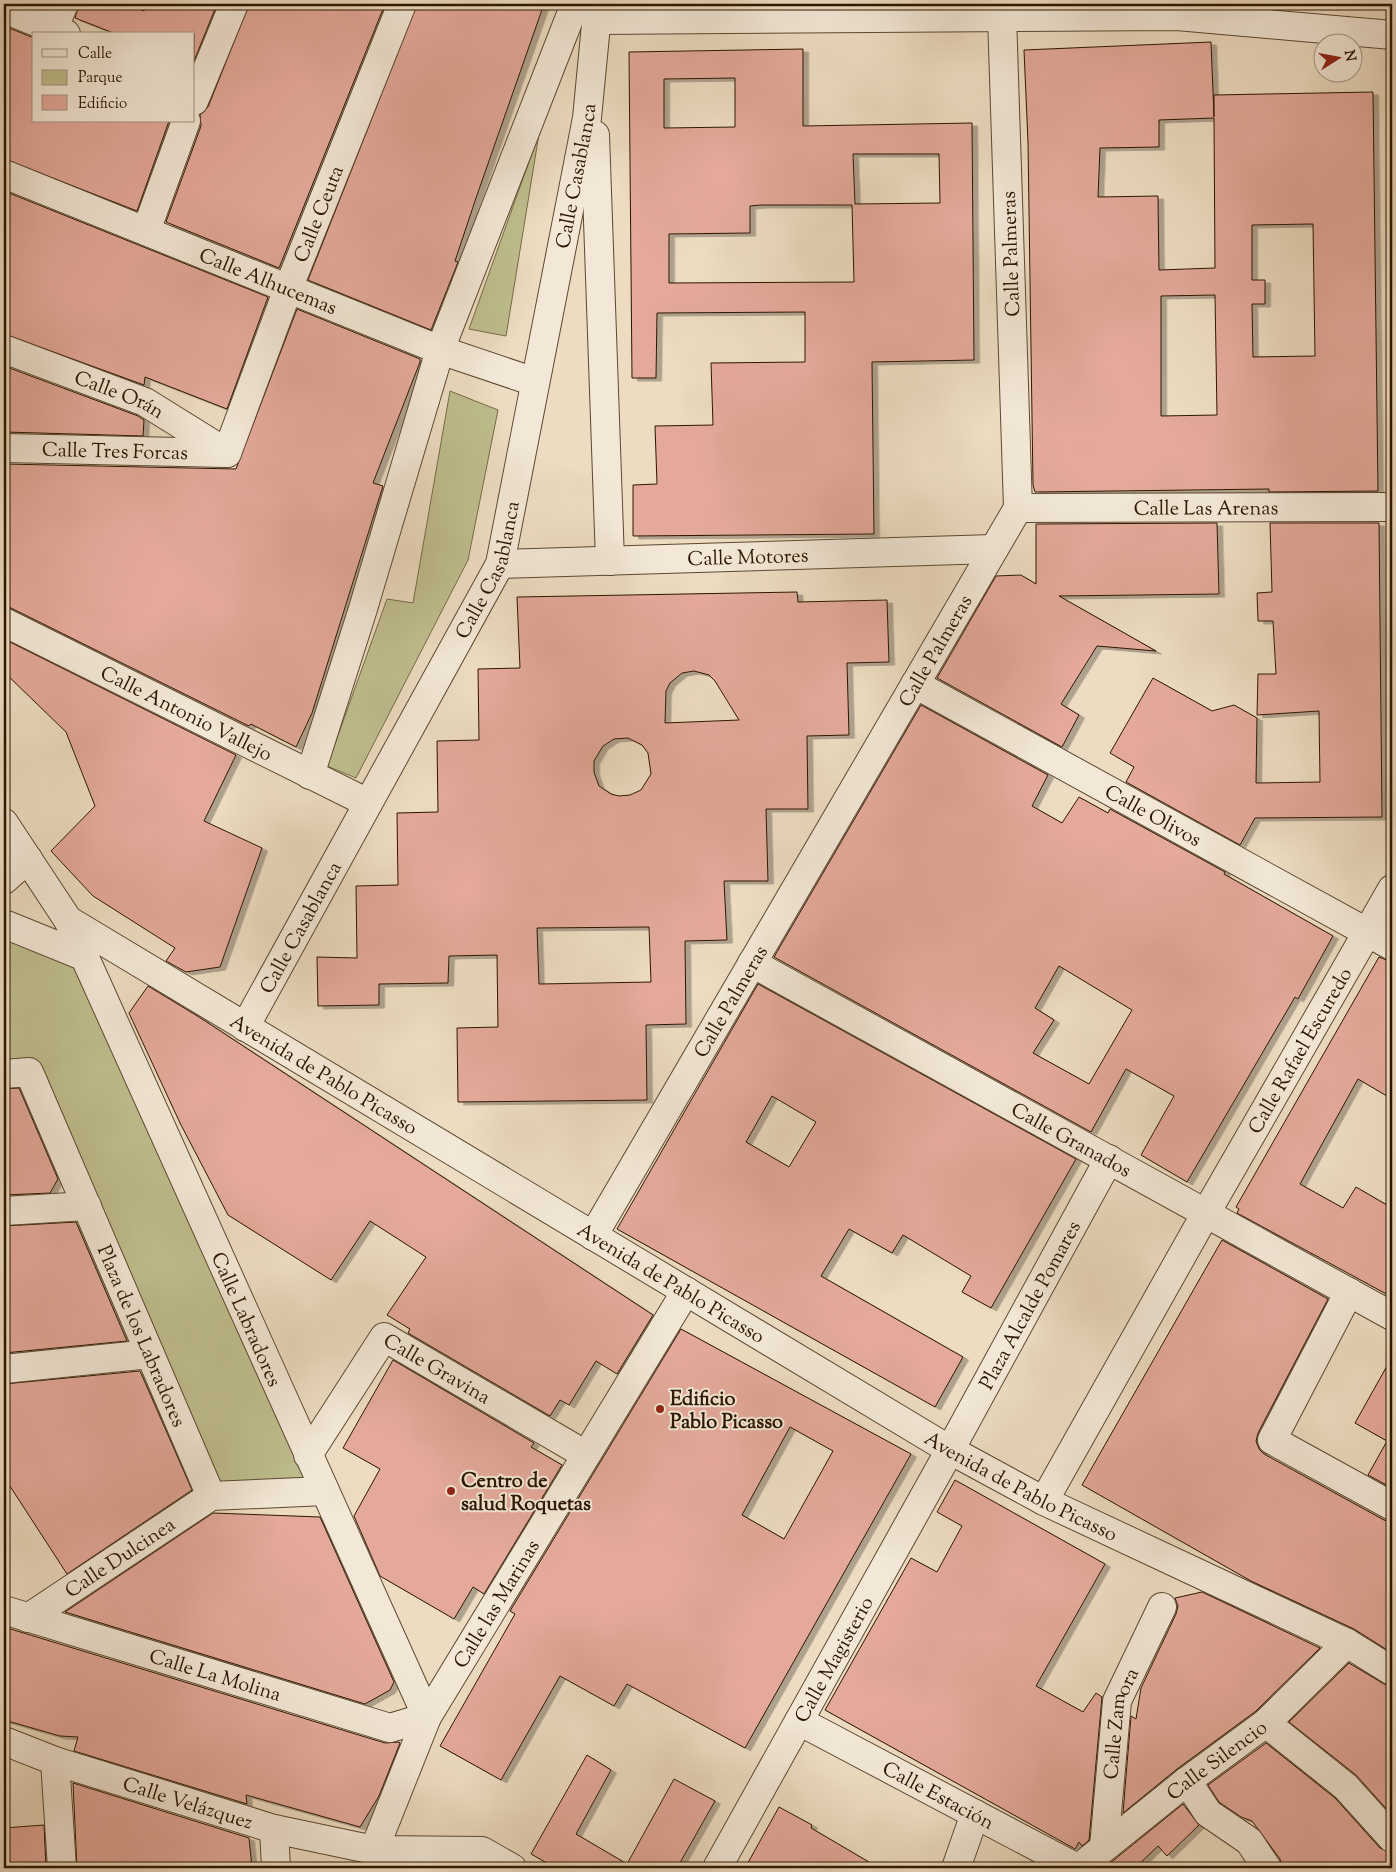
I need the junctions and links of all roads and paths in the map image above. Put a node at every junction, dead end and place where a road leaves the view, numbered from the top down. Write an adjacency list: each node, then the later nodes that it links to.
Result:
1 (64, 4): 7 (street)
2 (234, 4): 10 (street)
3 (402, 4): 14 (street, Calle Ceuta)
4 (588, 8): 6 (street); 9 (street, Calle Casablanca); 16 (street)
5 (4, 9): 7 (street)
6 (1010, 10): 8 (street); 21 (street, Calle Palmeras)
7 (60, 31)
8 (1392, 35)
9 (592, 64): 17 (street, Calle Casablanca); 23 (street, Calle Casablanca)
10 (196, 90)
11 (186, 122): 13 (street)
12 (4, 174): 13 (street, Calle Alhucemas)
13 (146, 231): 14 (street, Calle Alhucemas)
14 (288, 289): 16 (street, Calle Alhucemas); 19 (street, Calle Ceuta)
15 (4, 349): 19 (street, Calle Orán)
16 (440, 350): 17 (street, Calle Alhucemas); 27 (street)
17 (535, 382): 24 (street, Calle Casablanca)
18 (4, 448): 19 (street, Calle Tres Forcas)
19 (227, 454)
20 (1392, 507): 21 (street, Calle Las Arenas)
21 (1018, 508): 22 (street, Calle Palmeras)
22 (994, 549): 23 (street, Calle Motores); 26 (street, Calle Palmeras)
23 (610, 561): 24 (street, Calle Motores)
24 (500, 564): 28 (street, Calle Casablanca)
25 (4, 622): 27 (street, Calle Antonio Vallejo)
26 (915, 684): 35 (street, Calle Olivos); 38 (street, Calle Palmeras)
27 (310, 776): 28 (street, Calle Antonio Vallejo)
28 (368, 804): 39 (street, Calle Casablanca)
29 (4, 822): 30 (street, Avenida de Pablo Picasso)
30 (28, 859): 31 (street); 33 (street, Avenida de Pablo Picasso)
31 (4, 880)
32 (1392, 889): 35 (street, Calle Rafael Escuredo)
33 (68, 920): 37 (street, Calle Labradores); 39 (street, Avenida de Pablo Picasso)
34 (4, 924): 37 (street)
35 (1367, 932): 36 (street, Calle Olivos); 44 (street, Calle Rafael Escuredo)
36 (1392, 946)
37 (83, 956): 52 (street, Calle Labradores)
38 (752, 963): 41 (street, Calle Granados); 45 (street, Calle Palmeras)
39 (245, 1027): 45 (street, Avenida de Pablo Picasso)
40 (17, 1073): 42 (street, Plaza de los Labradores)
41 (1109, 1159): 44 (street, Calle Granados); 51 (street, Plaza Alcalde Pomares)
42 (87, 1206): 43 (street); 49 (street, Plaza de los Labradores)
43 (4, 1211)
44 (1206, 1212): 47 (street, Calle Granados); 56 (street)
45 (593, 1236): 46 (street, Avenida de Pablo Picasso)
46 (686, 1291): 51 (street, Avenida de Pablo Picasso); 53 (street, Calle las Marinas)
47 (1349, 1292): 48 (street, Calle Granados); 57 (street)
48 (1392, 1316)
49 (150, 1354): 50 (street); 55 (street, Plaza de los Labradores)
50 (4, 1369)
51 (950, 1450): 56 (street, Avenida de Pablo Picasso); 63 (street, Calle Magisterio)
52 (308, 1455): 53 (street, Calle Gravina); 54 (street, Calle Labradores)
53 (586, 1455): 62 (street, Calle las Marinas)
54 (324, 1491): 55 (street); 62 (street, Calle Labradores)
55 (211, 1496): 59 (street, Calle Dulcinea)
56 (1044, 1500): 60 (street, Avenida de Pablo Picasso)
57 (1392, 1506)
58 (1162, 1607): 71 (street, Calle Zamora)
59 (16, 1614): 62 (street, Calle La Molina)
60 (1347, 1643): 61 (street, Avenida de Pablo Picasso); 64 (street, Calle Silencio)
61 (1392, 1671)
62 (426, 1717): 72 (street, Calle las Marinas)
63 (799, 1721): 68 (street, Calle Estación); 77 (street, Calle Magisterio)
64 (1266, 1723): 67 (street, Calle Silencio); 70 (street)
65 (4, 1741): 66 (street, Calle Velázquez)
66 (55, 1761): 69 (street, Calle Velázquez); 74 (street)
67 (1187, 1781): 71 (street, Calle Silencio); 80 (street)
68 (975, 1814): 78 (street); 79 (street, Calle Estación)
69 (274, 1829): 72 (street, Calle Velázquez); 75 (street)
70 (1392, 1838)
71 (1104, 1847): 79 (street, Calle Silencio)
72 (374, 1850): 73 (street, Calle Velázquez)
73 (483, 1860): 76 (street)
74 (62, 1868)
75 (276, 1868)
76 (512, 1868)
77 (717, 1868)
78 (956, 1868)
79 (1078, 1868)
80 (1267, 1868)

